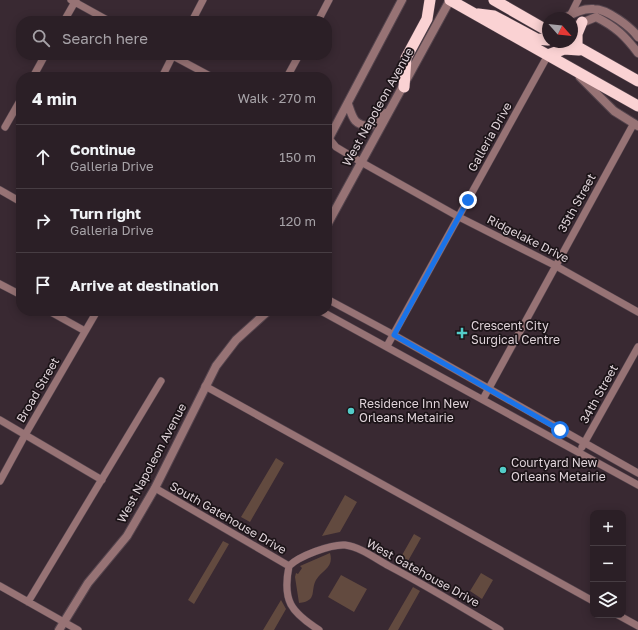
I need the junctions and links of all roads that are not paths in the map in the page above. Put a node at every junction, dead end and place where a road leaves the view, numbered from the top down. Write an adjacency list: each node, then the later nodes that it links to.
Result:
1 (203, 0): 14 (street)
2 (329, 0): 15 (street)
3 (402, 0): 40 (street)
4 (430, 0): 38 (highway)
5 (450, 0): 11 (highway); 38 (street, West Napoleon Avenue)
6 (494, 0): 17 (highway)
7 (578, 0): 9 (street)
8 (74, 1): 12 (street); 13 (street)
9 (570, 12)
10 (577, 12): 22 (street)
11 (473, 14): 23 (highway); 27 (highway)
12 (66, 16)
13 (100, 16)
14 (195, 16)
15 (321, 16)
16 (582, 22): 19 (street); 21 (highway); 26 (street)
17 (536, 24): 18 (street); 20 (highway)
18 (542, 24)
19 (578, 24)
20 (542, 28)
21 (578, 32)
22 (638, 37)
23 (542, 39)
24 (578, 47): 37 (highway)
25 (568, 48): 27 (highway)
26 (638, 54)
27 (548, 56): 32 (highway); 51 (street, Galleria Drive)
28 (42, 60): 33 (street)
29 (170, 60): 34 (street)
30 (181, 60): 35 (street)
31 (296, 60): 36 (street)
32 (573, 69): 41 (highway); 43 (street)
33 (36, 72)
34 (164, 72)
35 (203, 72)
36 (290, 72)
37 (638, 81)
38 (404, 87): 39 (street, West Napoleon Avenue)
39 (396, 101): 40 (street); 47 (street, West Napoleon Avenue)
40 (348, 104): 45 (street)
41 (638, 106)
42 (16, 108): 44 (street)
43 (636, 124): 52 (street, 35th Street)
44 (6, 127)
45 (332, 131)
46 (332, 142): 47 (street, Ridgelake Drive)
47 (361, 162): 50 (street, West Napoleon Avenue); 51 (street, Ridgelake Drive)
48 (0, 190): 49 (street)
49 (16, 199)
50 (332, 216)
51 (459, 217): 52 (street, Ridgelake Drive); 62 (street, Galleria Drive)
52 (556, 266): 56 (street, Ridgelake Drive); 67 (street, 35th Street)
53 (0, 284): 54 (street)
54 (16, 292)
55 (332, 302): 62 (street)
56 (638, 312)
57 (58, 316): 61 (street)
58 (94, 316): 61 (street, Broad Street)
59 (262, 316): 66 (street, West Napoleon Avenue)
60 (330, 316): 63 (street)
61 (85, 331): 70 (street, Broad Street)
62 (394, 335): 63 (street, Galleria Drive); 67 (street)
63 (387, 346): 68 (street)
64 (638, 347): 71 (street, 34th Street)
65 (162, 381): 75 (street)
66 (206, 386): 77 (street, West Napoleon Avenue); 80 (street)
67 (488, 389): 68 (street, 35th Street); 71 (street)
68 (483, 399): 72 (street)
69 (0, 420): 70 (street)
70 (25, 434): 74 (street, Broad Street); 75 (street)
71 (584, 443): 72 (street, 34th Street); 73 (street)
72 (579, 452): 76 (street)
73 (638, 473)
74 (1, 477)
75 (102, 480): 81 (street)
76 (638, 485)
77 (155, 488): 78 (street, South Gatehouse Drive); 83 (street, West Napoleon Avenue)
78 (289, 566): 87 (street); 88 (street, West Gatehouse Drive)
79 (0, 586): 81 (street)
80 (590, 599)
81 (28, 602): 83 (street)
82 (623, 618): 84 (street)
83 (64, 622): 85 (street, West Napoleon Avenue); 86 (street)
84 (638, 626)
85 (59, 630)
86 (78, 630)
87 (320, 630)
88 (500, 630)

